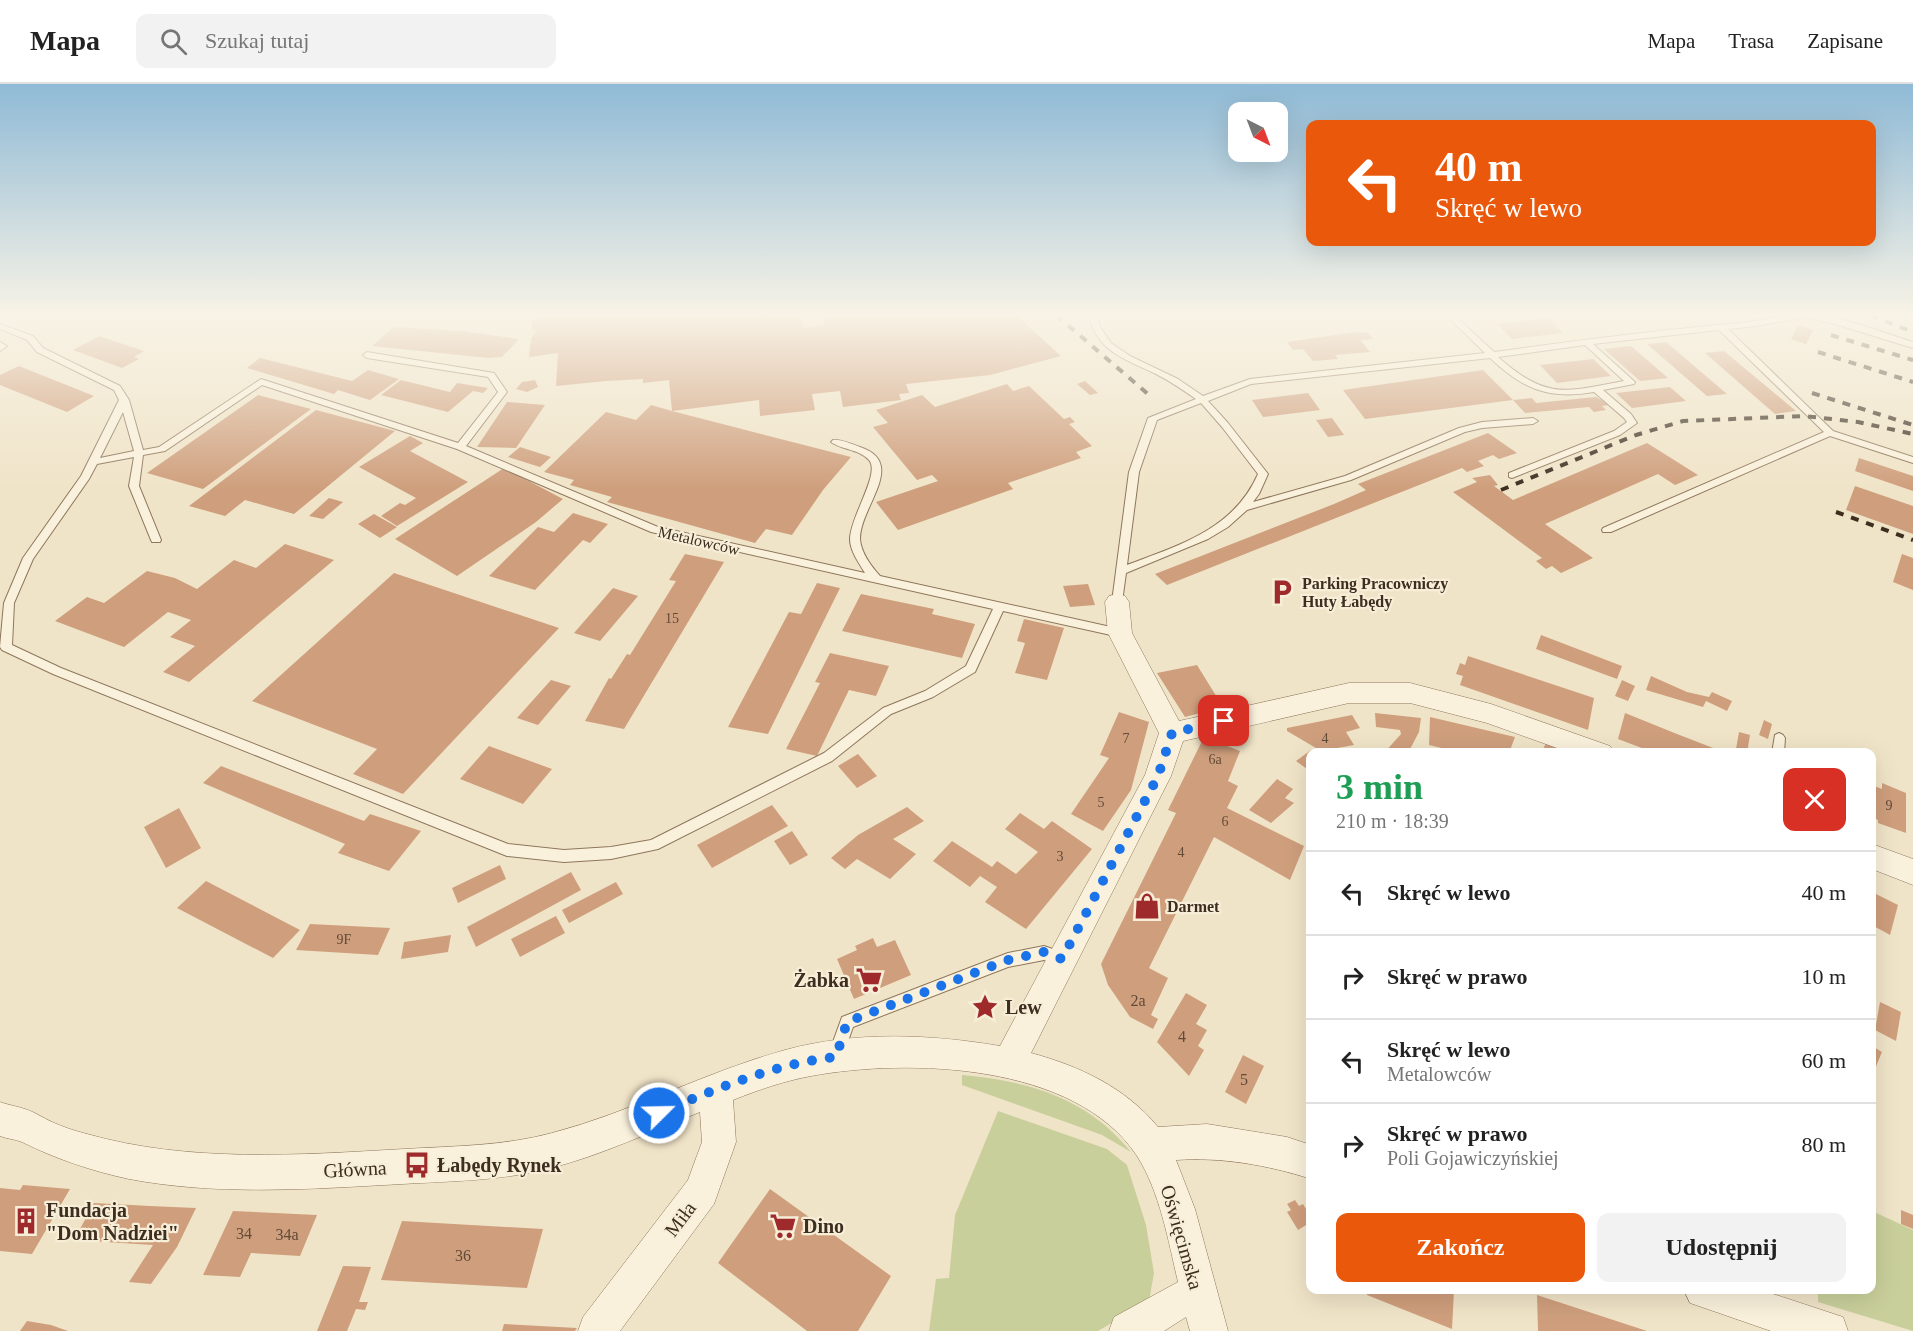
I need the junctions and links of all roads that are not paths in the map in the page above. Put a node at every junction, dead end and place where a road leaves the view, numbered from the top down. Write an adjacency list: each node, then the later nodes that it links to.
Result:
1 (87, 373): 9 (lane)
2 (480, 373): 14 (lane)
3 (1162, 373): 10 (lane)
4 (1327, 373): 10 (lane)
5 (1515, 373): 8 (lane)
6 (1620, 373): 8 (lane)
7 (1769, 373): 12 (lane)
8 (1595, 388): 18 (lane)
9 (124, 400): 15 (lane); 17 (lane)
10 (1201, 400): 19 (lane); 22 (lane)
11 (1533, 421): 19 (lane)
12 (1830, 433): 16 (lane); 20 (lane)
13 (836, 442): 23 (lane)
14 (460, 447): 15 (lane, Metalowców); 23 (lane, Metalowców)
15 (139, 453): 17 (lane); 21 (lane)
16 (1913, 460)
17 (94, 462): 25 (lane)
18 (1512, 475)
19 (1248, 507): 22 (lane)
20 (1607, 530)
21 (156, 540)
22 (1120, 571): 24 (lane)
23 (876, 579): 25 (lane, Metalowców)
24 (1117, 602): 26 (street)
25 (1000, 606): 26 (lane, Metalowców)
26 (1120, 633): 27 (street)
27 (1172, 733): 29 (street); 33 (street)
28 (1779, 738): 30 (lane)
29 (1587, 748)
30 (1778, 748)
31 (1876, 858): 32 (street)
32 (1913, 872)
33 (1062, 959): 34 (lane); 35 (street)
34 (823, 1058): 35 (street, Główna); 36 (street, Główna)
35 (1008, 1063): 38 (street, Oświęcimska)
36 (715, 1090): 37 (street, Główna); 42 (street, Miła)
37 (1, 1121)
38 (1150, 1145): 39 (street); 41 (street, Oświęcimska)
39 (1306, 1160)
40 (1714, 1294): 44 (street)
41 (1204, 1314): 43 (street)
42 (597, 1331)
43 (1128, 1331)
44 (1829, 1331)

